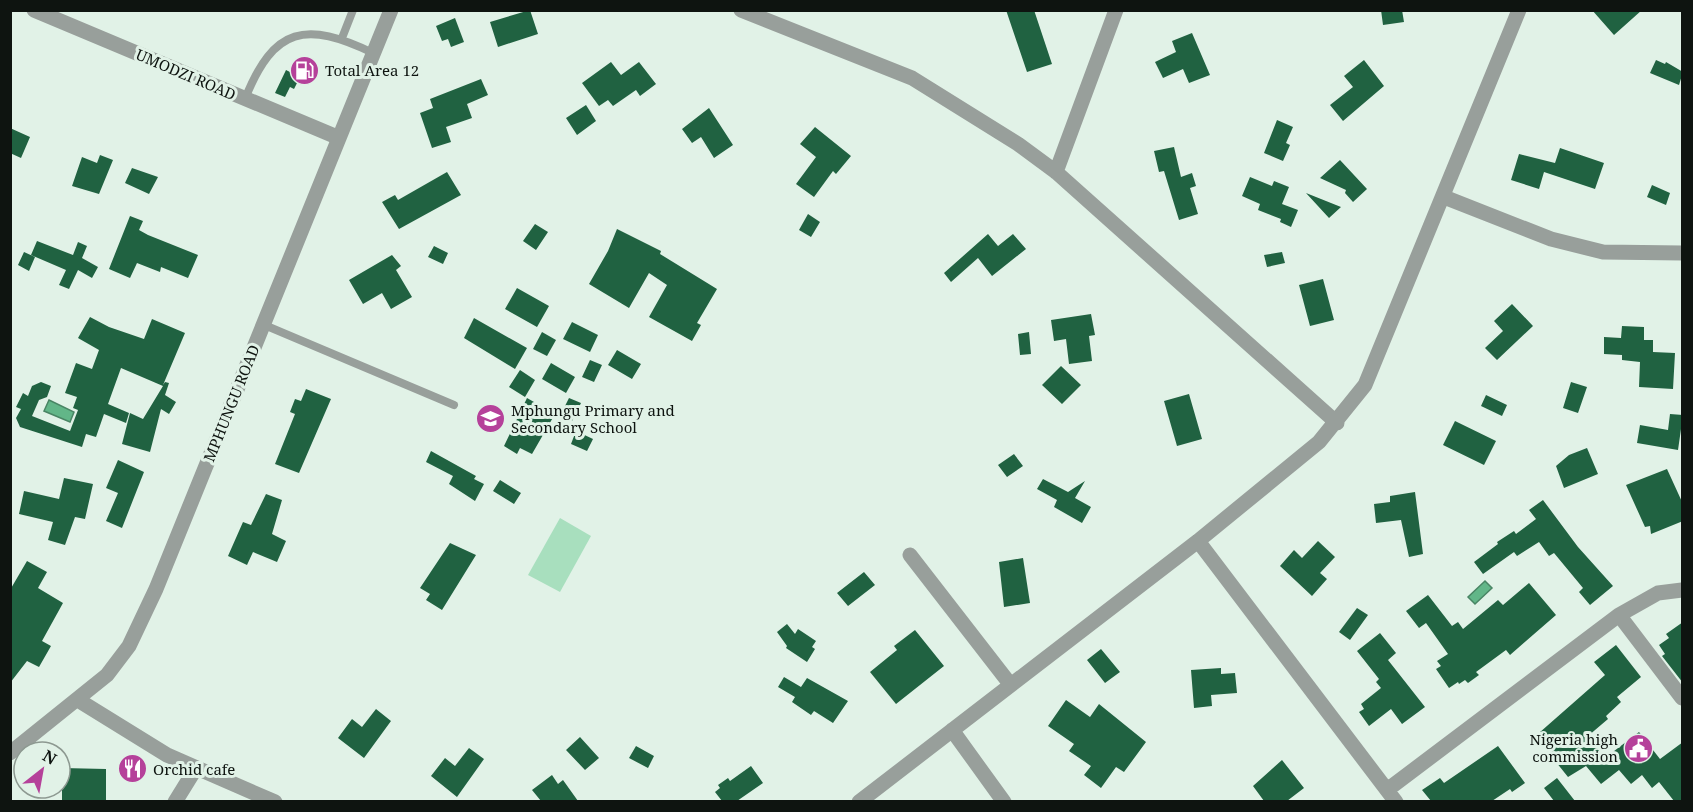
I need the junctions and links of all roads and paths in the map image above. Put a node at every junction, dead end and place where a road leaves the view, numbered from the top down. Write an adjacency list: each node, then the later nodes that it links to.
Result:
1 (34, 10): 9 (street, UMODZI ROAD)
2 (353, 10): 7 (lane)
3 (391, 10): 8 (street, MPHUNGU ROAD)
4 (741, 10): 11 (street)
5 (1116, 10): 11 (street)
6 (1519, 10): 12 (street)
7 (342, 38): 8 (lane); 9 (lane)
8 (373, 53): 10 (street, MPHUNGU ROAD)
9 (245, 99): 10 (street, UMODZI ROAD)
10 (337, 137): 14 (street, MPHUNGU ROAD)
11 (1056, 172): 16 (street)
12 (1444, 197): 13 (street); 16 (street)
13 (1683, 253)
14 (262, 324): 15 (lane); 23 (street, MPHUNGU ROAD)
15 (454, 405)
16 (1336, 423): 17 (street)
17 (1198, 542): 21 (street); 27 (street)
18 (910, 555): 21 (street)
19 (1683, 590): 20 (street)
20 (1619, 615): 22 (street); 27 (street)
21 (1010, 684): 24 (street)
22 (1683, 698)
23 (78, 700): 25 (street, MPHUNGU ROAD); 26 (street)
24 (952, 730): 30 (street); 31 (street)
25 (10, 753)
26 (196, 768): 28 (street); 29 (street)
27 (1391, 796)
28 (176, 801)
29 (275, 801)
30 (859, 801)
31 (1004, 801)

